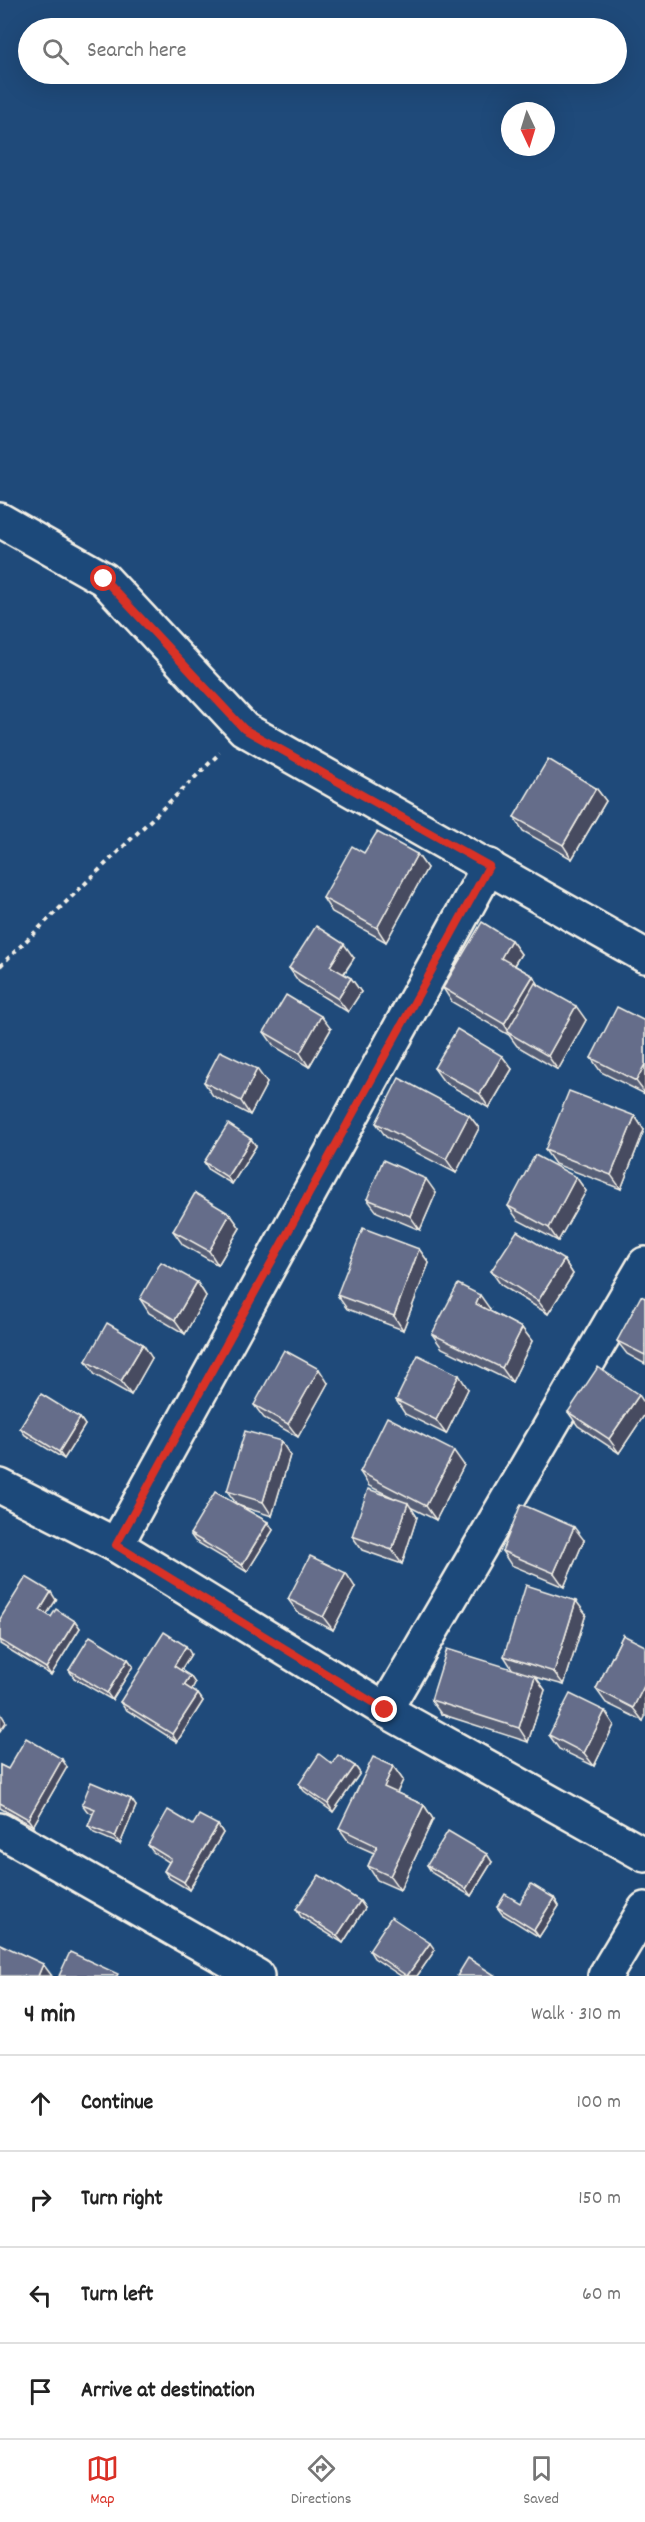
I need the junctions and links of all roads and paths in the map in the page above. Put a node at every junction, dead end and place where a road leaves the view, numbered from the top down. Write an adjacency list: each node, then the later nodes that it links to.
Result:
1 (0, 520): 2 (street)
2 (244, 729): 3 (street); 5 (path)
3 (489, 866): 4 (street); 8 (street)
4 (645, 956)
5 (0, 966)
6 (645, 1264): 9 (street)
7 (0, 1486): 8 (street)
8 (116, 1545): 9 (street)
9 (385, 1710): 11 (street)
10 (0, 1830): 13 (street)
11 (645, 1855)
12 (645, 1909): 14 (street)
13 (257, 1976)
14 (605, 1976)

